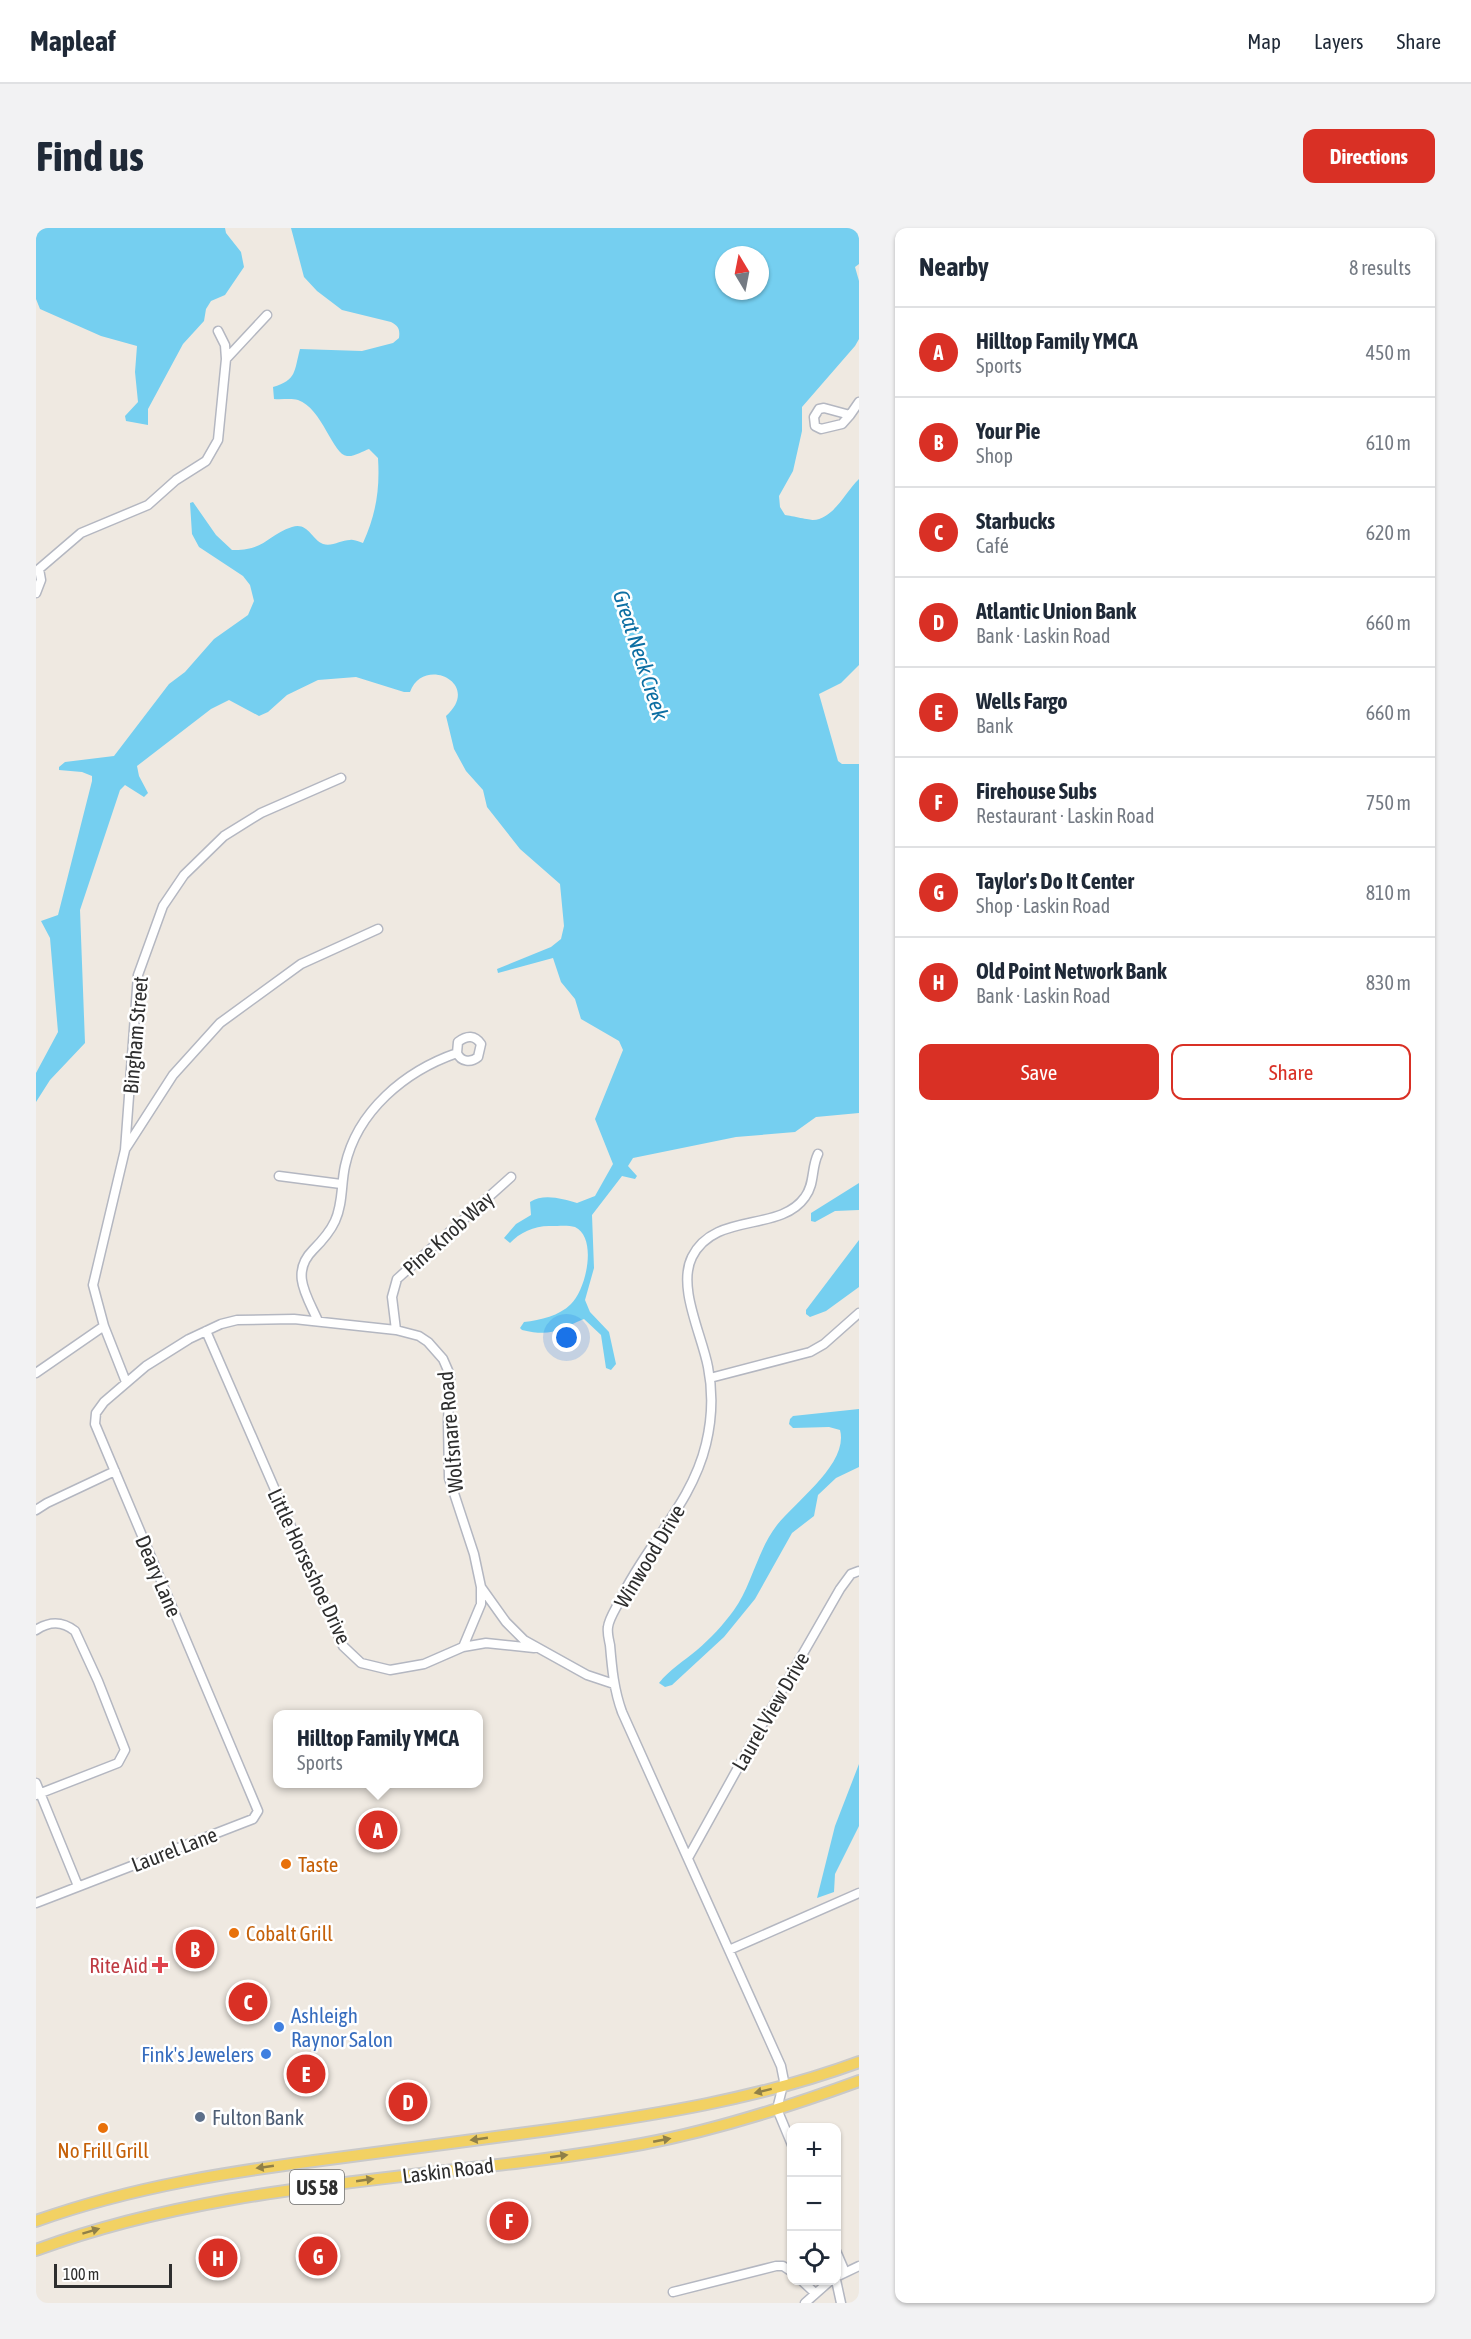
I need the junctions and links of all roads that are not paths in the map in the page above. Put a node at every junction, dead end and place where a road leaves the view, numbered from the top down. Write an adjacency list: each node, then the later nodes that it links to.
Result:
1 (267, 315): 3 (street)
2 (218, 332): 3 (street)
3 (226, 359): 6 (street)
4 (859, 402): 5 (street)
5 (850, 415)
6 (36, 593)
7 (341, 778): 10 (street, Bingham Street)
8 (378, 929): 10 (street)
9 (457, 1053): 14 (street)
10 (125, 1150): 17 (street, Bingham Street)
11 (818, 1154): 21 (street, Winwood Drive)
12 (279, 1176): 14 (street)
13 (511, 1177): 18 (street, Pine Knob Way)
14 (342, 1184): 16 (street)
15 (859, 1313): 21 (street)
16 (318, 1321): 18 (street, Wolfsnare Road); 19 (street, Wolfsnare Road)
17 (104, 1326): 20 (street); 22 (street, Bingham Street)
18 (396, 1330): 27 (street, Wolfsnare Road)
19 (206, 1331): 22 (street, Wolfsnare Road); 29 (street, Little Horseshoe Drive)
20 (36, 1373)
21 (710, 1378): 31 (street, Winwood Drive)
22 (126, 1382): 23 (street, Wolfsnare Road)
23 (112, 1394): 24 (street, Deary Lane)
24 (115, 1471): 25 (street); 32 (street, Deary Lane)
25 (36, 1510)
26 (859, 1570): 35 (street, Laurel View Drive)
27 (482, 1587): 29 (street); 30 (street, Wolfsnare Road)
28 (36, 1630): 34 (street)
29 (463, 1647): 30 (street, Little Horseshoe Drive)
30 (537, 1648): 31 (street, Wolfsnare Road)
31 (614, 1684): 35 (street, Winwood Drive)
32 (237, 1760): 36 (street, Laurel Lane)
33 (36, 1783): 34 (street)
34 (38, 1794): 36 (street)
35 (688, 1858): 39 (street, Winwood Drive)
36 (78, 1886): 38 (street, Laurel Lane)
37 (859, 1893): 39 (street)
38 (36, 1903)
39 (729, 1950): 42 (street, Winwood Drive)
40 (859, 2062): 42 (main road, Laskin Road / US 58)
41 (859, 2081): 43 (main road, Laskin Road / US 58)
42 (784, 2086): 43 (street); 45 (main road, Laskin Road / US 58, one-way to 45)
43 (777, 2109): 44 (street); 46 (main road, Laskin Road / US 58, one-way to 43)
44 (787, 2133)
45 (36, 2222)
46 (36, 2250)
47 (841, 2262): 50 (street)
48 (859, 2266): 50 (street)
49 (787, 2269): 55 (street)
50 (845, 2272): 51 (street)
51 (841, 2275)
52 (806, 2285): 56 (street)
53 (825, 2285): 56 (street)
54 (837, 2285): 58 (street)
55 (673, 2292)
56 (815, 2293): 57 (street)
57 (805, 2303)
58 (841, 2303)

